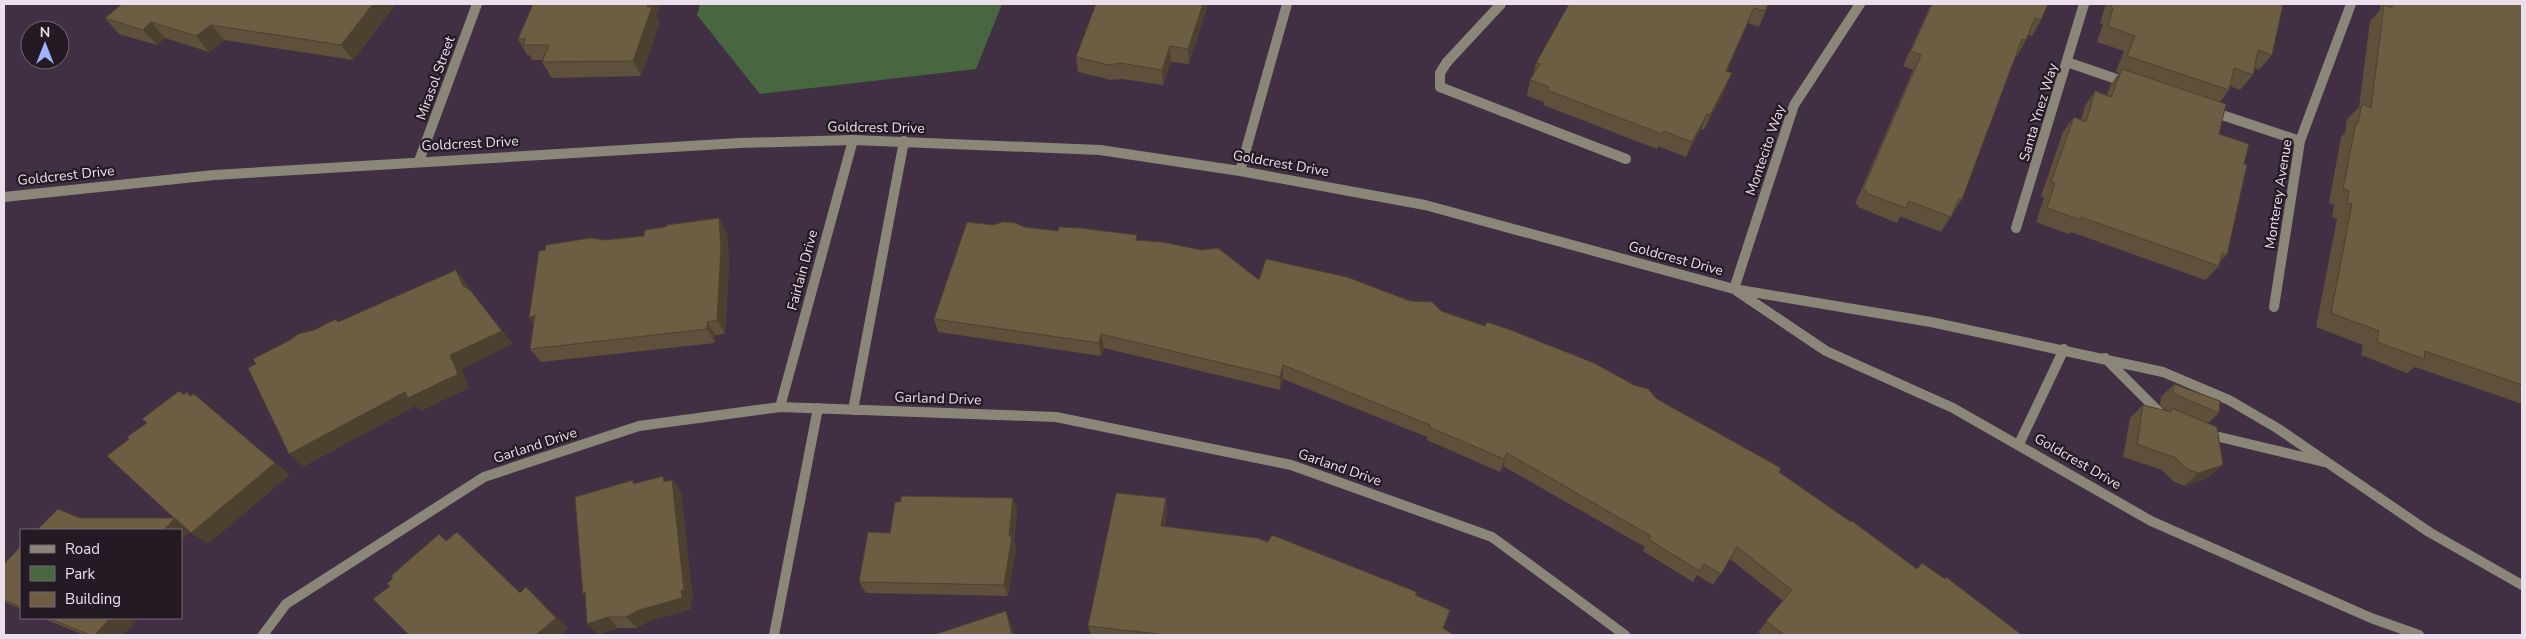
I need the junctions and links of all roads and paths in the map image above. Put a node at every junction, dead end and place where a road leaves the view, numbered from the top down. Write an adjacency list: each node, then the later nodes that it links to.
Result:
1 (477, 4): 14 (street, Mirasol Street)
2 (1288, 4): 15 (street)
3 (1501, 4): 13 (street)
4 (1860, 4): 18 (street, Montecito Way)
5 (2084, 4): 7 (street, Santa Ynez Way)
6 (2351, 4): 12 (street, Monterey Avenue)
7 (2068, 62): 8 (street); 17 (street, Santa Ynez Way)
8 (2142, 87)
9 (2198, 106): 12 (street)
10 (853, 140): 11 (street, Goldcrest Drive); 14 (street, Goldcrest Drive); 22 (street, Fairlain Drive)
11 (904, 141): 15 (street, Goldcrest Drive); 24 (street)
12 (2300, 142): 19 (street, Monterey Avenue)
13 (1626, 159)
14 (419, 161): 16 (street, Goldcrest Drive)
15 (1240, 171): 18 (street, Goldcrest Drive)
16 (4, 197)
17 (2016, 228)
18 (1734, 289): 20 (street, Goldcrest Drive); 27 (street, Goldcrest Drive)
19 (2274, 307)
20 (2064, 348): 21 (street, Goldcrest Drive); 27 (street)
21 (2105, 358): 25 (street); 28 (street, Goldcrest Drive)
22 (780, 406): 23 (street, Garland Drive); 30 (street, Garland Drive)
23 (818, 408): 24 (street, Garland Drive); 31 (street)
24 (853, 410): 32 (street, Garland Drive)
25 (2174, 421)
26 (2197, 430): 28 (street, Goldcrest Drive)
27 (2019, 444): 33 (street, Goldcrest Drive)
28 (2330, 464): 29 (street, Goldcrest Drive)
29 (2522, 585)
30 (263, 635)
31 (774, 635)
32 (1625, 635)
33 (2420, 635)

